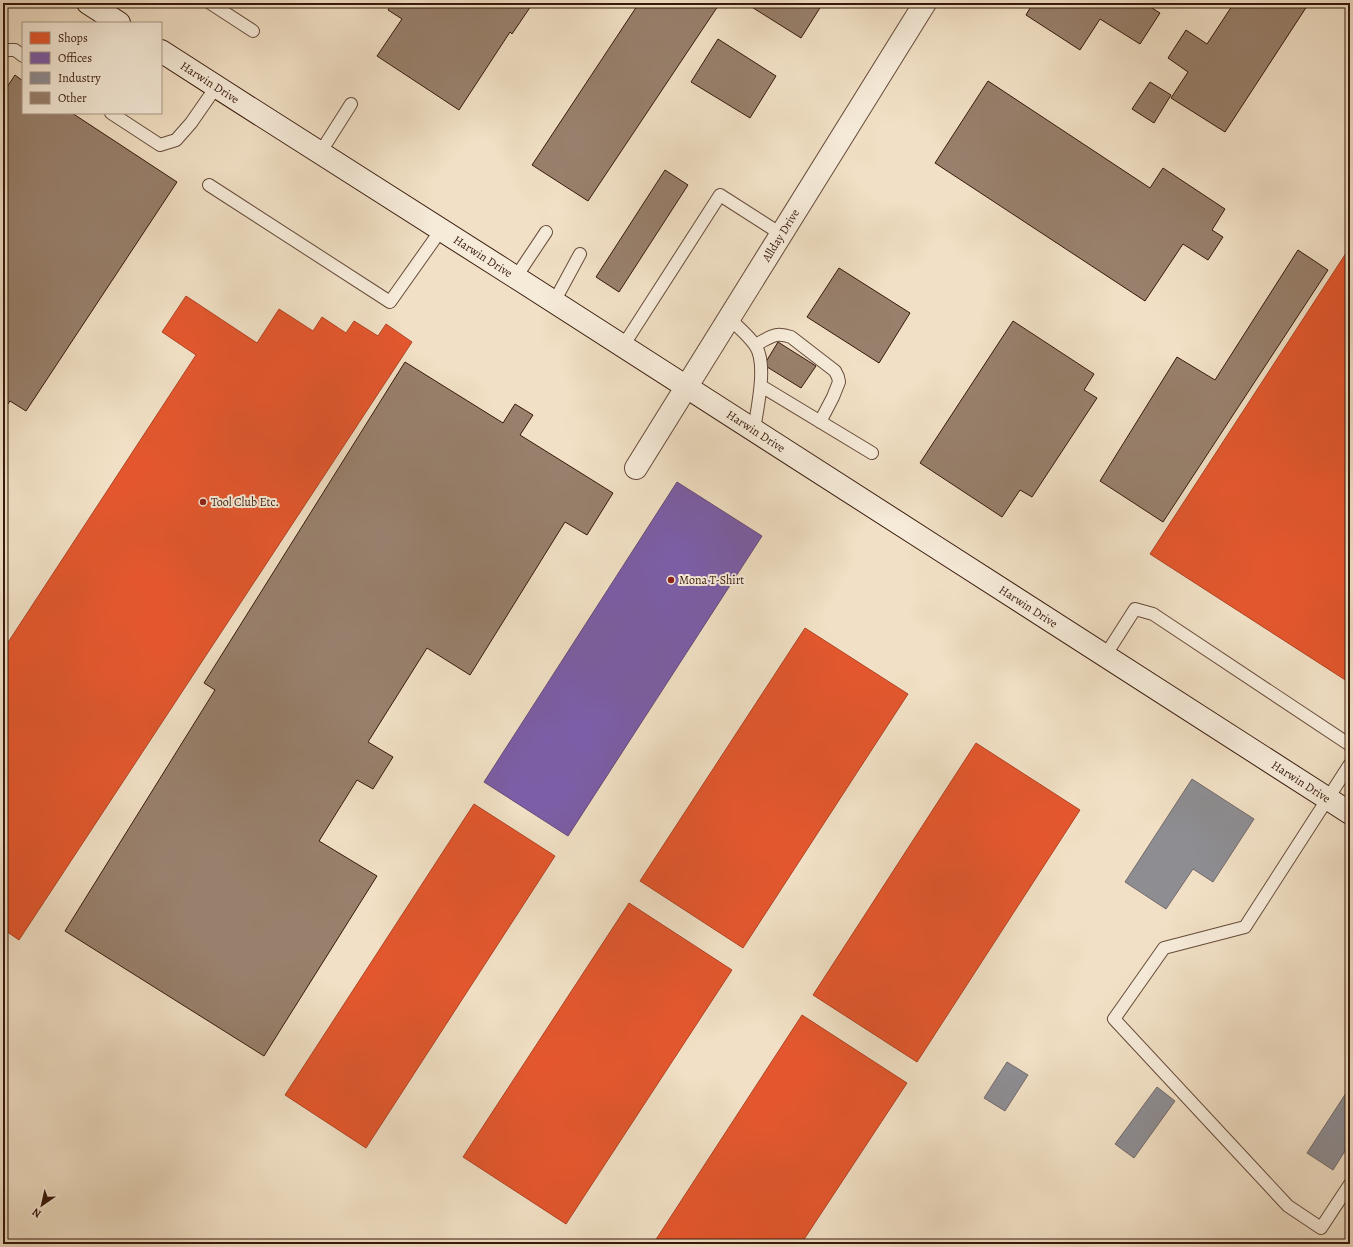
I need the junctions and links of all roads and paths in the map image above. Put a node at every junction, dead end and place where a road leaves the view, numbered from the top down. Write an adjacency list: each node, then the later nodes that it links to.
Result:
1 (88, 3): 4 (main road)
2 (210, 3): 5 (lane)
3 (925, 3): 16 (main road, Allday Drive)
4 (117, 22)
5 (253, 32)
6 (3, 50): 8 (lane)
7 (162, 51): 9 (main road, Harwin Drive)
8 (22, 55)
9 (216, 87): 11 (lane); 12 (main road, Harwin Drive)
10 (351, 104): 12 (lane)
11 (113, 114)
12 (320, 153): 14 (main road, Harwin Drive)
13 (209, 185): 14 (lane)
14 (441, 230): 18 (main road, Harwin Drive)
15 (546, 232): 18 (lane)
16 (781, 234): 20 (main road, Allday Drive); 22 (lane)
17 (580, 254): 19 (lane)
18 (516, 277): 19 (main road, Harwin Drive)
19 (554, 302): 22 (main road, Harwin Drive)
20 (729, 318): 21 (lane); 24 (main road, Allday Drive)
21 (756, 345): 23 (lane); 25 (lane)
22 (623, 346): 24 (main road, Harwin Drive)
23 (761, 386): 25 (lane); 26 (lane)
24 (686, 387): 26 (main road, Harwin Drive); 28 (main road, Allday Drive)
25 (820, 422): 27 (lane)
26 (754, 430): 29 (main road, Harwin Drive)
27 (872, 453)
28 (636, 468)
29 (1105, 656): 30 (lane); 32 (main road, Harwin Drive)
30 (1350, 745)
31 (1350, 764): 32 (lane)
32 (1327, 799): 33 (main road, Harwin Drive); 34 (lane)
33 (1350, 813)
34 (1350, 1184)

